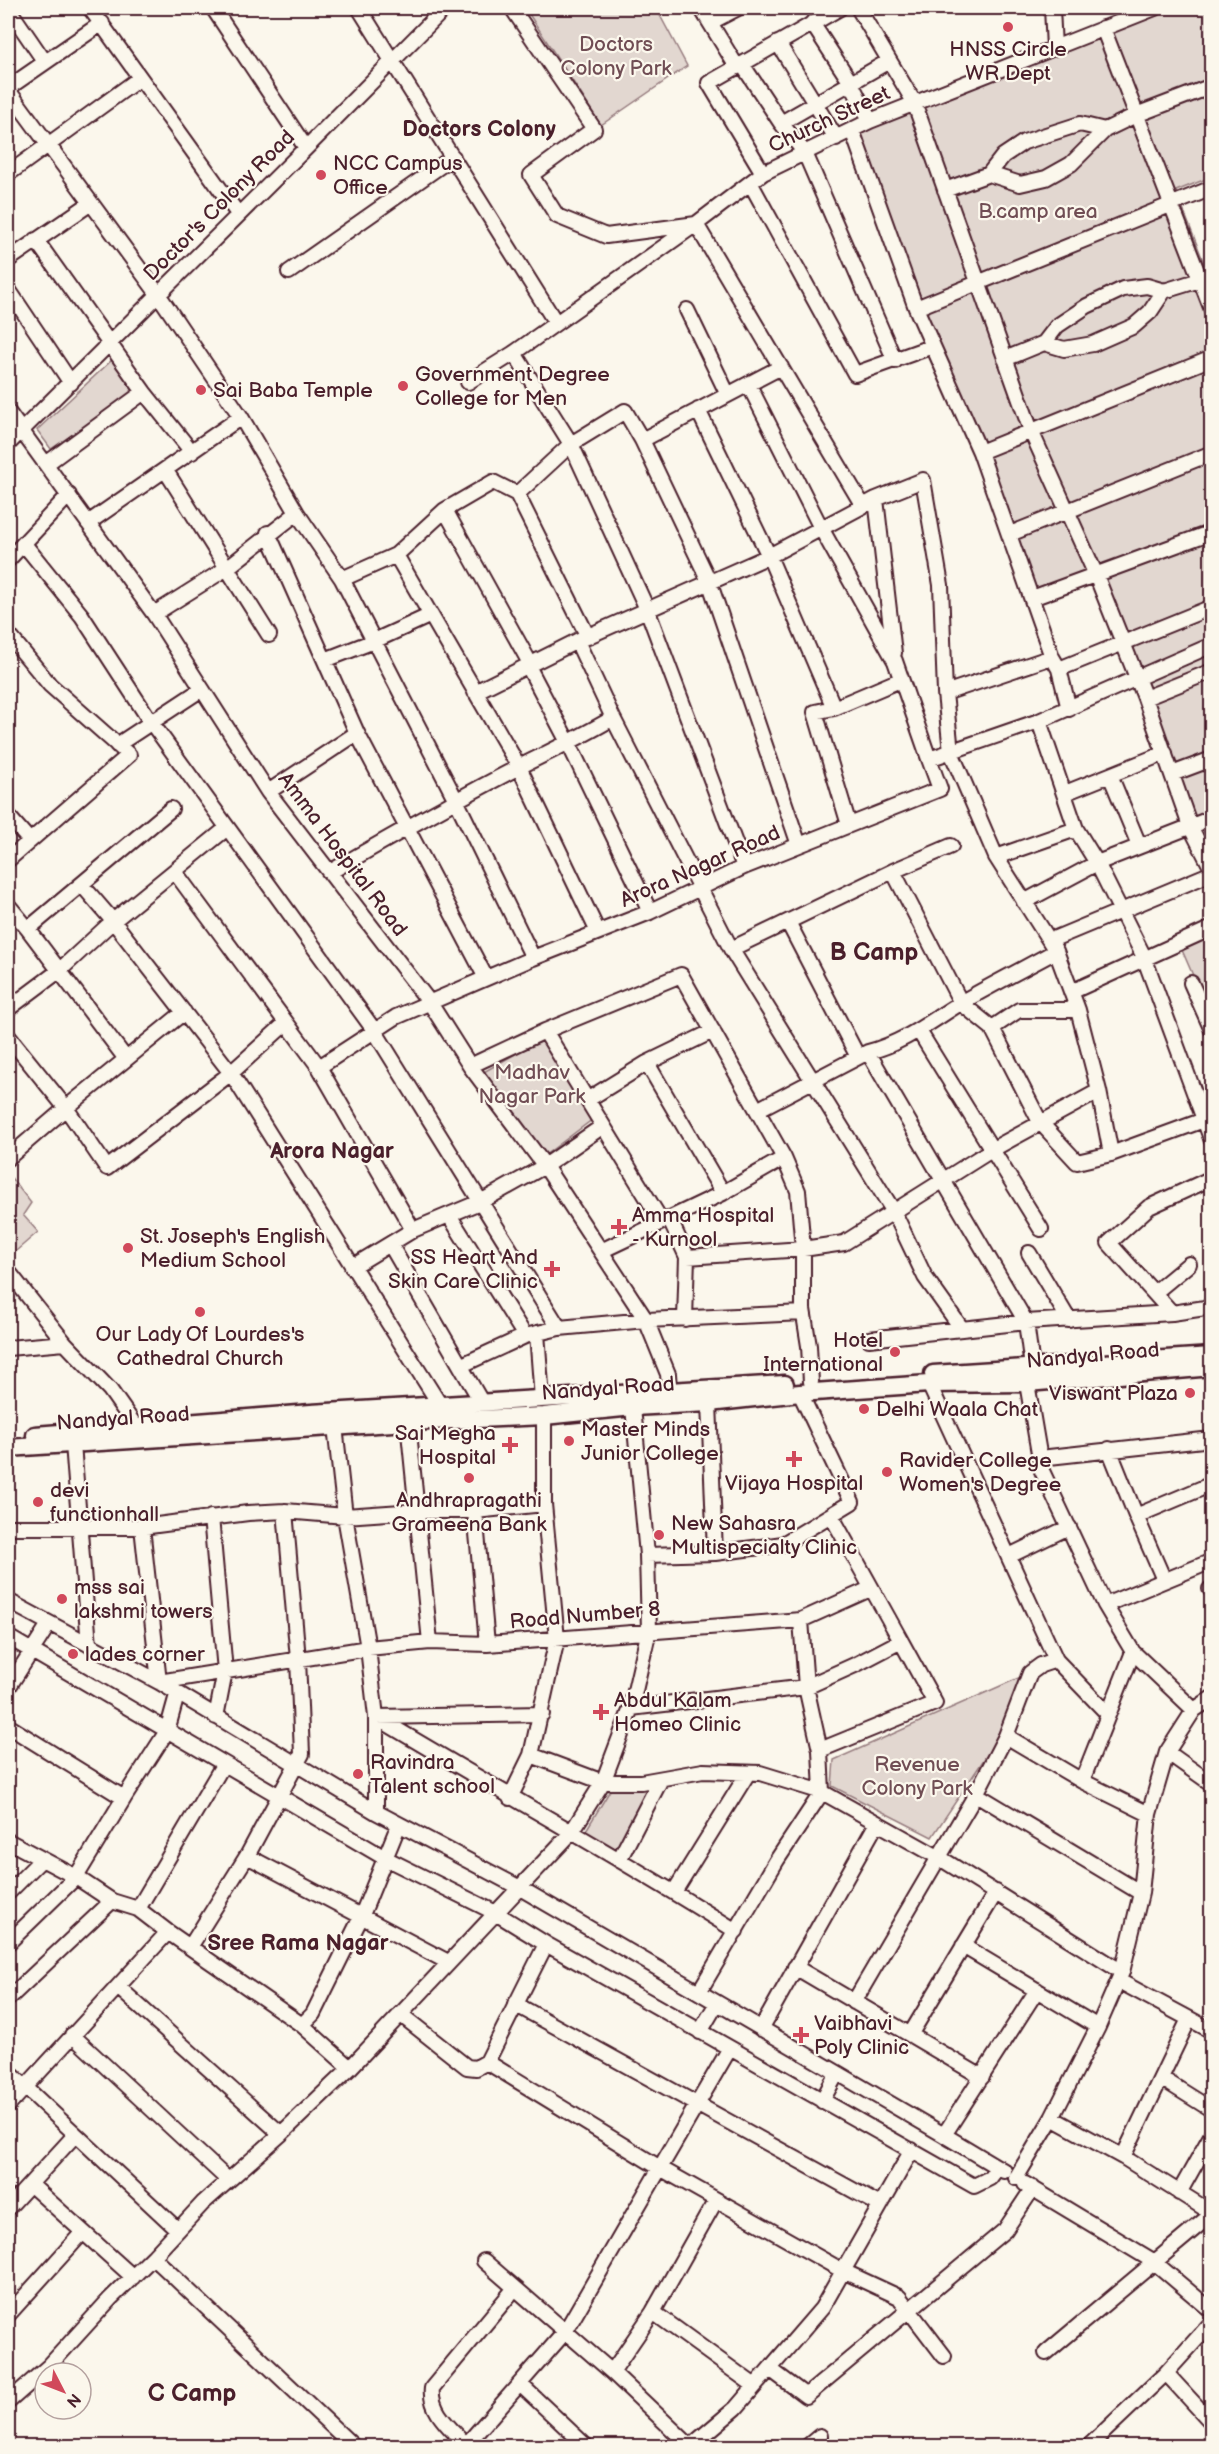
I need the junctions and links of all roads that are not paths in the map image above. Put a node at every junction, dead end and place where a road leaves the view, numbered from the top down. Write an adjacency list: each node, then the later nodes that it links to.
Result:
1 (8, 8): 21 (street)
2 (90, 8): 14 (street)
3 (213, 8): 36 (street)
4 (359, 8): 19 (street)
5 (445, 8): 19 (street, Doctor's Colony Road)
6 (512, 8): 48 (street)
7 (701, 8): 13 (street)
8 (738, 8): 13 (street)
9 (840, 8): 15 (street)
10 (858, 8): 20 (street)
11 (1052, 8): 18 (street)
12 (1155, 8): 16 (street, Church Street)
13 (711, 22): 22 (street)
14 (102, 23): 21 (street); 23 (street)
15 (812, 24): 17 (street); 24 (street)
16 (1103, 28): 18 (street, Church Street); 29 (street)
17 (778, 44): 22 (street); 27 (street)
18 (1054, 48): 28 (street, Church Street)
19 (392, 60): 36 (street, Doctor's Colony Road); 38 (street)
20 (889, 61): 24 (street); 28 (street)
21 (45, 62): 26 (street)
22 (740, 66): 31 (street); 39 (street)
23 (140, 78): 35 (street); 47 (street)
24 (851, 83): 27 (street); 30 (street)
25 (1212, 86): 29 (street)
26 (8, 89): 35 (street)
27 (815, 102): 31 (street); 34 (street)
28 (914, 102): 30 (street, Church Street); 44 (street)
29 (1137, 115): 33 (street); 46 (street)
30 (870, 121): 32 (street, Church Street)
31 (781, 123): 37 (street)
32 (852, 130): 34 (street, Church Street); 57 (street)
33 (1105, 130): 41 (street); 41 (street)
34 (836, 138): 37 (street, Church Street)
35 (48, 145): 40 (street); 45 (street)
36 (306, 148): 47 (street, Doctor's Colony Road)
37 (805, 153): 39 (street, Church Street); 67 (street)
38 (453, 157): 51 (street); 60 (street)
39 (763, 173): 42 (street, Church Street)
40 (8, 174)
41 (989, 174): 44 (street)
42 (751, 184): 48 (street, Church Street); 67 (street)
43 (1212, 188): 46 (street)
44 (945, 190): 53 (street)
45 (91, 203): 49 (street); 56 (street)
46 (1171, 205): 52 (street); 53 (street)
47 (238, 214): 56 (street, Doctor's Colony Road)
48 (696, 224): 60 (street, Church Street); 68 (street)
49 (36, 240): 50 (street); 61 (street)
50 (8, 260)
51 (289, 272)
52 (1200, 280): 55 (street); 59 (street)
53 (977, 284): 57 (street); 66 (street)
54 (8, 290): 70 (street)
55 (1164, 291): 62 (street); 62 (street)
56 (158, 294): 61 (street, Doctor's Colony Road); 76 (street)
57 (916, 308): 63 (street)
58 (687, 310): 73 (street)
59 (1212, 310)
60 (556, 323): 64 (street, Church Street)
61 (110, 344): 70 (street, Doctor's Colony Road); 72 (street)
62 (1044, 344): 66 (street)
63 (933, 346): 67 (street); 83 (street)
64 (514, 353): 69 (street, Church Street); 81 (street)
65 (1212, 358): 78 (street)
66 (1005, 359): 78 (street)
67 (895, 361)
68 (781, 367): 71 (street); 90 (street)
69 (468, 382)
70 (71, 383): 77 (street, Doctor's Colony Road)
71 (749, 386): 73 (street); 95 (street)
72 (144, 392): 82 (street); 85 (street)
73 (728, 395): 74 (street)
74 (698, 410): 79 (street); 101 (street)
75 (8, 412): 77 (street, Amma Hospital Road)
76 (241, 417): 82 (street); 93 (street)
77 (21, 430): 80 (street, Doctor's Colony Road); 85 (street, Amma Hospital Road)
78 (1031, 431): 83 (street); 92 (street)
79 (642, 440): 81 (street); 106 (street)
80 (8, 444)
81 (571, 444): 87 (street); 109 (street)
82 (192, 452): 86 (street)
83 (980, 452): 98 (street)
84 (1212, 453): 92 (street)
85 (46, 464): 88 (street, Amma Hospital Road)
86 (166, 471): 94 (street); 103 (street)
87 (517, 494): 91 (street); 114 (street)
88 (69, 495): 94 (street, Amma Hospital Road); 99 (street)
89 (876, 499): 90 (street); 119 (street); 127 (street)
90 (863, 507): 95 (street)
91 (445, 510): 100 (street); 121 (street)
92 (1065, 511): 98 (street); 104 (street)
93 (297, 513): 97 (street); 105 (street)
94 (88, 523): 110 (street, Amma Hospital Road)
95 (821, 528): 101 (street); 119 (street)
96 (1212, 532): 104 (street)
97 (268, 533): 103 (street); 118 (street)
98 (1010, 534): 107 (street)
99 (24, 544): 102 (street); 133 (street)
100 (396, 555): 105 (street); 111 (street)
101 (769, 556): 106 (street); 129 (street)
102 (8, 560)
103 (227, 568): 110 (street); 113 (street)
104 (1096, 575): 107 (street); 116 (street)
105 (342, 579): 115 (street)
106 (710, 581): 109 (street); 156 (street)
107 (1032, 598): 120 (street)
108 (1212, 607): 116 (street)
109 (647, 609): 114 (street); 163 (street)
110 (154, 614): 125 (street, Amma Hospital Road)
111 (431, 615): 115 (street); 126 (street)
112 (8, 634): 136 (street)
113 (269, 635)
114 (582, 639): 121 (street); 131 (street)
115 (374, 641): 118 (street); 146 (street)
116 (1123, 643): 120 (street); 123 (street)
117 (1212, 645): 123 (street)
118 (325, 660): 134 (street)
119 (895, 661): 124 (street)
120 (1056, 663): 127 (street); 130 (street)
121 (530, 666): 126 (street); 135 (street)
122 (1212, 671): 128 (street)
123 (1136, 678): 128 (street); 130 (street)
124 (900, 680): 129 (street); 139 (street)
125 (202, 689): 133 (street); 144 (street, Amma Hospital Road)
126 (475, 692): 141 (street)
127 (945, 693): 137 (street)
128 (1145, 698): 138 (street)
129 (834, 708): 150 (street)
130 (1069, 709): 132 (street)
131 (613, 718): 135 (street); 169 (street)
132 (1039, 721): 137 (street); 145 (street)
133 (151, 722): 136 (street); 153 (street)
134 (357, 733): 144 (street); 152 (street)
135 (569, 744): 141 (street); 173 (street)
136 (117, 745): 155 (street)
137 (951, 752): 139 (street); 160 (street)
138 (1165, 753): 142 (street); 143 (street)
139 (929, 759): 150 (street, Arora Nagar Road)
140 (1212, 759): 142 (street)
141 (519, 767): 146 (street); 178 (street)
142 (1172, 774): 151 (street)
143 (1110, 775): 145 (street); 157 (street)
144 (268, 792): 167 (street, Amma Hospital Road)
145 (1065, 793): 154 (street)
146 (457, 802): 152 (street); 182 (street)
147 (171, 809): 168 (street)
148 (8, 816): 155 (street)
149 (1212, 818): 151 (street)
150 (849, 825): 156 (street, Arora Nagar Road)
151 (1190, 826): 157 (street); 159 (street)
152 (408, 827): 167 (street); 184 (street)
153 (227, 828): 166 (street); 194 (street)
154 (1076, 829): 160 (street); 162 (street)
155 (30, 841): 161 (street)
156 (799, 845): 163 (street, Arora Nagar Road)
157 (1139, 845): 162 (street)
158 (951, 846): 164 (street)
159 (1207, 851): 165 (street)
160 (996, 857): 170 (street)
161 (8, 860)
162 (1097, 863): 170 (street); 172 (street)
163 (744, 867): 169 (street, Arora Nagar Road)
164 (893, 871): 175 (street); 187 (street)
165 (1212, 871): 172 (street)
166 (175, 872): 174 (street); 192 (street)
167 (330, 872): 188 (street, Amma Hospital Road)
168 (82, 885): 174 (street); 177 (street)
169 (699, 890): 173 (street, Arora Nagar Road); 180 (street)
170 (1024, 902): 179 (street)
171 (8, 905): 177 (street)
172 (1120, 911): 179 (street); 181 (street)
173 (650, 912): 178 (street, Arora Nagar Road)
174 (113, 921): 183 (street); 191 (street)
175 (788, 922): 180 (street); 200 (street)
176 (1212, 928): 181 (street)
177 (28, 929): 183 (street)
178 (598, 932): 182 (street, Arora Nagar Road)
179 (1054, 946): 186 (street); 187 (street)
180 (731, 949): 206 (street)
181 (1144, 957): 186 (street); 211 (street)
182 (533, 958): 184 (street, Arora Nagar Road)
183 (60, 970): 189 (street); 201 (street)
184 (486, 978): 188 (street, Arora Nagar Road)
185 (1191, 983): 195 (street)
186 (1071, 992): 190 (street)
187 (961, 1002): 193 (street); 198 (street)
188 (430, 1003): 194 (street, Arora Nagar Road); 203 (street, Amma Hospital Road)
189 (8, 1009)
190 (1078, 1010): 193 (street); 207 (street)
191 (184, 1012): 201 (street); 205 (street)
192 (286, 1023): 204 (street); 205 (street)
193 (992, 1028): 212 (street)
194 (374, 1030): 204 (street, Arora Nagar Road); 223 (street)
195 (1212, 1030)
196 (545, 1031): 197 (street); 203 (street); 208 (street)
197 (713, 1031): 202 (street); 210 (street)
198 (919, 1031): 200 (street); 215 (street)
199 (8, 1036): 209 (street)
200 (863, 1055): 206 (street); 221 (street)
201 (126, 1059): 209 (street)
202 (647, 1063): 208 (street); 222 (street)
203 (470, 1066): 219 (street, Amma Hospital Road)
204 (319, 1067): 228 (street)
205 (231, 1073): 209 (street); 235 (street)
206 (814, 1080): 210 (street); 224 (street)
207 (1099, 1091): 212 (street); 216 (street)
208 (586, 1100): 213 (street)
209 (66, 1108): 217 (street)
210 (757, 1110): 218 (street)
211 (1207, 1119): 214 (street); 216 (street)
212 (1040, 1122): 215 (street); 216 (street)
213 (603, 1126): 219 (street); 226 (street)
214 (1212, 1141)
215 (993, 1149): 221 (street); 227 (street)
216 (1111, 1154)
217 (8, 1156)
218 (784, 1158): 222 (street); 230 (street)
219 (545, 1167): 223 (street); 231 (street, Amma Hospital Road)
220 (1212, 1178): 237 (street)
221 (944, 1181): 224 (street); 244 (street)
222 (723, 1193): 226 (street)
223 (482, 1201): 225 (street); 245 (street)
224 (894, 1212): 230 (street); 246 (street)
225 (449, 1215): 228 (street); 247 (street)
226 (665, 1220): 231 (street); 233 (street)
227 (1041, 1229)
228 (413, 1230): 229 (street)
229 (390, 1244): 235 (street); 252 (street)
230 (803, 1249): 233 (street); 239 (street)
231 (601, 1251): 242 (street, Amma Hospital Road)
232 (1029, 1253): 243 (street)
233 (687, 1257): 241 (street)
234 (1189, 1264): 237 (street)
235 (352, 1267): 260 (street)
236 (8, 1271): 249 (street)
237 (1154, 1293): 240 (street)
238 (1212, 1307): 240 (street)
239 (804, 1313): 241 (street); 256 (street)
240 (1172, 1313): 243 (street)
241 (685, 1319): 242 (street)
242 (646, 1320): 245 (street); 257 (street)
243 (1069, 1320): 244 (street)
244 (1026, 1322): 246 (street); 254 (street)
245 (559, 1328): 247 (street)
246 (962, 1329): 248 (street)
247 (531, 1335): 252 (street); 261 (street)
248 (869, 1339)
249 (64, 1342): 250 (street); 265 (street)
250 (8, 1348)
251 (1212, 1356): 254 (main road, Nandyal Road)
252 (462, 1365): 258 (street)
253 (1212, 1367): 254 (main road, Nandyal Road)
254 (1029, 1375): 255 (main road, Nandyal Road); 256 (main road, Nandyal Road); 271 (street)
255 (929, 1384): 256 (main road, Nandyal Road); 287 (street)
256 (805, 1387): 257 (main road, Nandyal Road); 259 (main road, Nandyal Road); 277 (street)
257 (670, 1398): 259 (main road, Nandyal Road); 261 (main road, Nandyal Road); 262 (main road, Nandyal Road)
258 (482, 1402): 260 (main road, Nandyal Road); 261 (main road, Nandyal Road)
259 (709, 1403): 285 (street)
260 (440, 1405): 265 (main road, Nandyal Road)
261 (543, 1407): 262 (main road, Nandyal Road); 263 (main road, Nandyal Road); 273 (street)
262 (633, 1407): 286 (street)
263 (408, 1422): 264 (main road, Nandyal Road); 274 (street)
264 (335, 1426): 268 (main road, Nandyal Road); 279 (street)
265 (136, 1427): 266 (main road, Nandyal Road)
266 (8, 1437)
267 (1212, 1438): 270 (street)
268 (73, 1444): 269 (main road, Nandyal Road); 284 (street)
269 (8, 1448)
270 (1109, 1449): 271 (street); 278 (street)
271 (1040, 1458): 283 (street)
272 (1212, 1484): 278 (street)
273 (544, 1504): 275 (street); 297 (street)
274 (416, 1511): 275 (street); 279 (street); 299 (street)
275 (475, 1511): 300 (street)
276 (285, 1512): 279 (street); 280 (street); 305 (street)
277 (831, 1515): 285 (street); 290 (street)
278 (1136, 1515): 289 (street)
279 (345, 1516): 302 (street)
280 (211, 1517): 282 (street); 307 (street)
281 (8, 1527): 284 (street)
282 (142, 1527): 284 (street); 308 (street)
283 (1069, 1527): 287 (street); 292 (street)
284 (81, 1528): 301 (street)
285 (716, 1553): 286 (street)
286 (647, 1555): 295 (street)
287 (1008, 1556): 306 (street)
288 (1212, 1561): 289 (street)
289 (1164, 1580): 292 (street)
290 (870, 1589): 293 (street, Road Number 8); 298 (street)
291 (8, 1601): 294 (street)
292 (1105, 1605): 304 (street)
293 (801, 1620): 295 (street, Road Number 8); 309 (street)
294 (48, 1624): 301 (street); 303 (street)
295 (649, 1630): 297 (street, Road Number 8); 313 (street)
296 (8, 1637): 303 (street)
297 (557, 1639): 300 (street, Road Number 8); 315 (street)
298 (901, 1641): 309 (street); 322 (street)
299 (430, 1642): 300 (street, Road Number 8); 302 (street, Road Number 8)
300 (487, 1644)
301 (89, 1646): 308 (street)
302 (368, 1648): 305 (street, Road Number 8); 318 (street)
303 (31, 1651): 310 (street); 320 (street)
304 (1133, 1652): 314 (street); 316 (street)
305 (298, 1659): 307 (street, Road Number 8); 325 (street)
306 (1056, 1660): 316 (street); 321 (street)
307 (225, 1671): 308 (street, Road Number 8); 317 (street)
308 (159, 1682): 311 (street)
309 (806, 1687): 313 (street); 322 (street)
310 (8, 1688)
311 (177, 1695): 317 (street); 320 (street)
312 (1212, 1698): 314 (street)
313 (631, 1708): 330 (street)
314 (1194, 1710): 323 (street)
315 (542, 1714): 318 (street); 324 (street)
316 (1108, 1714): 329 (street)
317 (216, 1717): 325 (street)
318 (376, 1717): 336 (street); 337 (street)
319 (8, 1726): 335 (street)
320 (167, 1731): 326 (street); 335 (street)
321 (1006, 1736): 329 (street); 333 (street)
322 (820, 1750): 332 (street)
323 (1167, 1752): 331 (street); 338 (street)
324 (531, 1755): 330 (street); 336 (street)
325 (298, 1764): 334 (street); 337 (street)
326 (223, 1765): 334 (street); 355 (street)
327 (748, 1773): 328 (street); 332 (street); 350 (street)
328 (661, 1779): 330 (street); 347 (street)
329 (1082, 1780): 338 (street)
330 (603, 1782): 341 (street)
331 (1212, 1784)
332 (822, 1792): 339 (street); 358 (street)
333 (976, 1794): 345 (street); 353 (street)
334 (280, 1797): 343 (street); 344 (street)
335 (124, 1798): 348 (street)
336 (510, 1798): 341 (street)
337 (376, 1812): 340 (street)
338 (1149, 1814): 353 (street)
339 (877, 1823): 345 (street); 365 (street)
340 (399, 1824): 344 (street); 349 (street)
341 (571, 1833): 347 (street); 349 (street)
342 (8, 1841): 346 (street)
343 (247, 1856): 357 (street); 363 (street)
344 (386, 1858): 356 (street); 357 (street)
345 (940, 1858): 351 (street); 371 (street)
346 (42, 1859): 348 (street); 352 (street)
347 (619, 1860): 350 (street)
348 (76, 1877): 354 (street); 360 (street)
349 (520, 1888): 356 (street); 369 (street)
350 (674, 1892): 358 (street)
351 (996, 1892): 362 (street); 366 (street)
352 (8, 1893)
353 (1141, 1893): 366 (street)
354 (112, 1901): 355 (street); 370 (street)
355 (138, 1908): 359 (street)
356 (495, 1912): 361 (street); 364 (street)
357 (362, 1915): 364 (street); 376 (street)
358 (736, 1931): 369 (street)
359 (168, 1932): 363 (street); 367 (street)
360 (8, 1943)
361 (546, 1944): 373 (street); 380 (street)
362 (963, 1946): 368 (street); 382 (street)
363 (190, 1947): 376 (street)
364 (448, 1962): 374 (street)
365 (795, 1967): 371 (street); 378 (street)
366 (1120, 1976): 375 (street); 377 (street)
367 (118, 1987): 381 (street); 397 (street)
368 (1037, 1990): 377 (street); 388 (street)
369 (699, 1992): 372 (street)
370 (8, 1999)
371 (854, 2002): 382 (street)
372 (717, 2003): 378 (street); 380 (street)
373 (515, 2004): 384 (street); 392 (street)
374 (400, 2014): 384 (street); 385 (street)
375 (1189, 2019): 379 (street); 389 (street)
376 (302, 2025): 385 (street)
377 (1098, 2027): 395 (street)
378 (761, 2029): 387 (street)
379 (1212, 2031)
380 (700, 2032): 383 (street)
381 (72, 2035): 390 (street); 405 (street)
382 (910, 2035): 388 (street)
383 (730, 2048): 391 (street); 392 (street)
384 (486, 2062): 402 (street)
385 (350, 2068): 397 (street)
386 (8, 2071): 390 (street)
387 (837, 2073): 391 (street); 399 (street)
388 (982, 2077): 399 (street)
389 (1161, 2078): 394 (street); 401 (street)
390 (25, 2088): 393 (street); 396 (street)
391 (822, 2101): 400 (street)
392 (696, 2105): 402 (street); 410 (street)
393 (8, 2106)
394 (1212, 2110)
395 (1052, 2118): 401 (street); 404 (street)
396 (75, 2134): 406 (street); 413 (street)
397 (281, 2134): 405 (street)
398 (1212, 2134): 408 (street)
399 (944, 2135): 403 (street)
400 (912, 2150): 403 (street); 410 (street)
401 (1123, 2157): 408 (street)
402 (660, 2168): 409 (street); 426 (street)
403 (998, 2168): 404 (street)
404 (1016, 2178): 407 (street)
405 (227, 2179): 413 (street)
406 (30, 2184): 411 (street); 414 (street)
407 (1032, 2188): 417 (street); 421 (street)
408 (1179, 2193): 412 (street)
409 (716, 2200): 418 (street); 423 (street)
410 (880, 2205): 418 (street)
411 (8, 2208)
412 (1212, 2213): 417 (street)
413 (178, 2230): 415 (street)
414 (83, 2232): 419 (street); 424 (street)
415 (153, 2257): 419 (street); 439 (street)
416 (484, 2261): 420 (street)
417 (1153, 2261): 422 (street); 427 (street)
418 (843, 2271): 421 (street); 429 (street)
419 (133, 2277): 434 (street)
420 (515, 2288): 426 (street); 440 (street)
421 (910, 2311): 428 (street); 429 (street)
422 (1212, 2311)
423 (652, 2312): 430 (street); 433 (street)
424 (8, 2315)
425 (1212, 2322): 431 (street)
426 (566, 2332): 430 (street); 432 (street)
427 (1046, 2353)
428 (944, 2356)
429 (770, 2369): 433 (street)
430 (612, 2372): 441 (street)
431 (1166, 2373): 435 (street); 443 (street)
432 (521, 2385): 438 (street); 440 (street)
433 (755, 2386): 441 (street)
434 (10, 2396)
435 (1212, 2423)
436 (820, 2436): 442 (street)
437 (1212, 2442): 444 (street)
438 (577, 2444)
439 (353, 2446)
440 (466, 2446)
441 (690, 2446)
442 (808, 2446)
443 (1089, 2446)
444 (1207, 2446)

